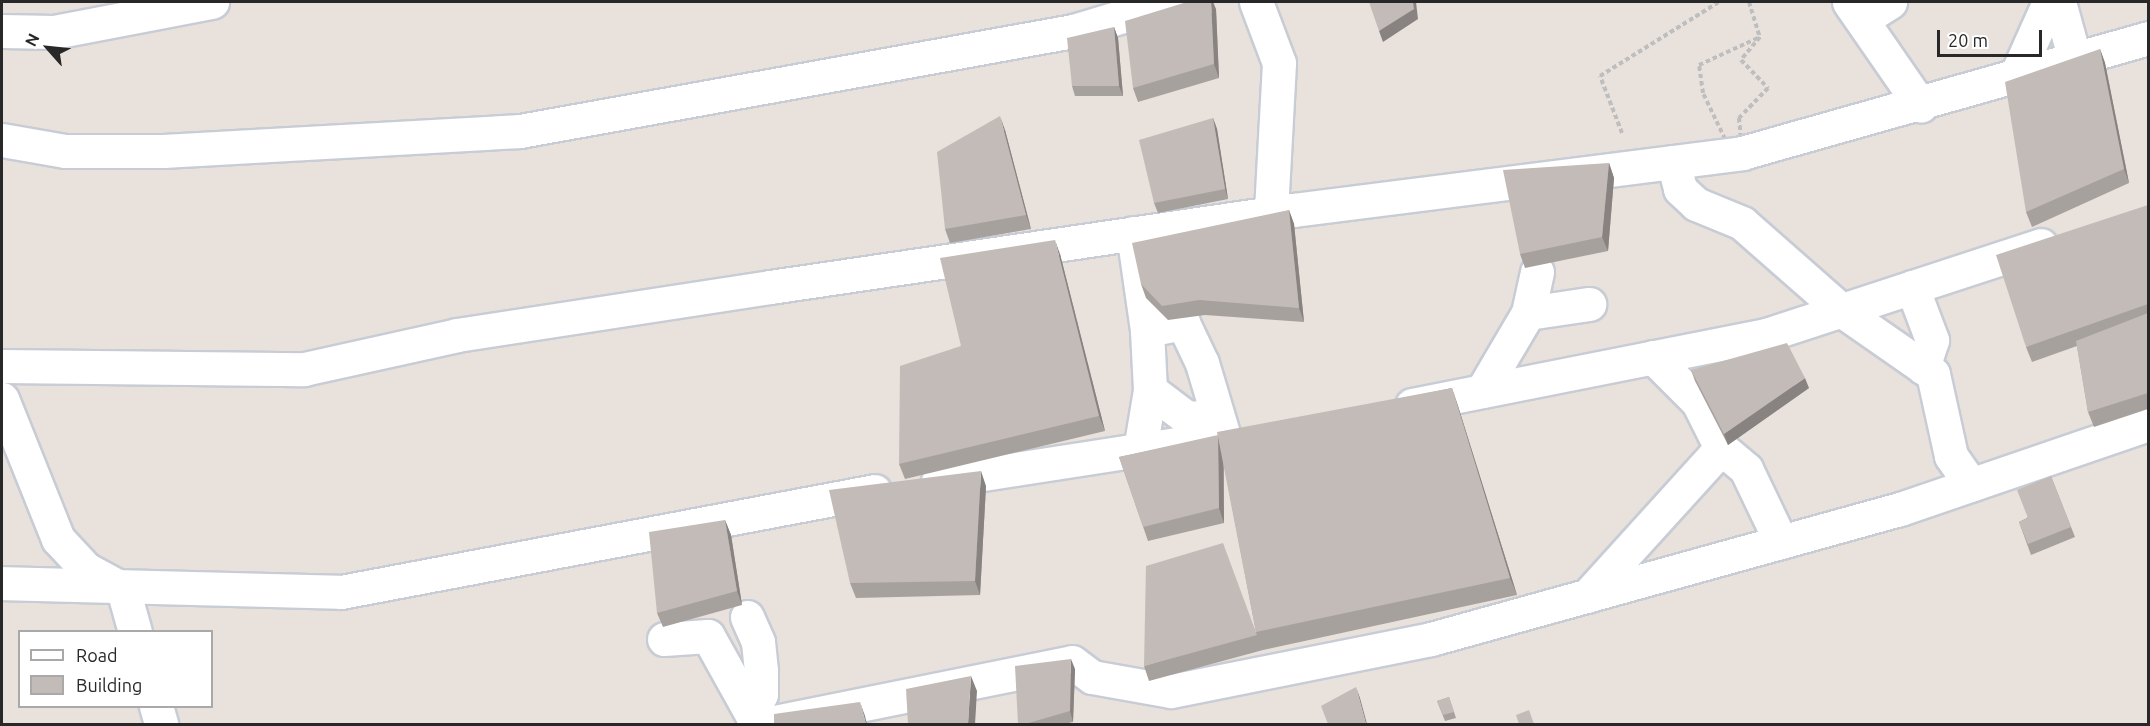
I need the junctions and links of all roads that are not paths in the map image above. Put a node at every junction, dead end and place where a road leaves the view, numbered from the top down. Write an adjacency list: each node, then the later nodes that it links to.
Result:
1 (212, 2): 7 (street)
2 (1170, 2): 12 (street)
3 (1256, 2): 14 (street)
4 (2049, 2): 10 (street)
5 (2059, 2): 9 (street)
6 (1867, 7): 11 (street)
7 (2, 31)
8 (2148, 38): 9 (street)
9 (2075, 60): 10 (street)
10 (2015, 78): 11 (street)
11 (1922, 106): 13 (street)
12 (2, 140)
13 (1673, 162): 14 (street); 20 (street)
14 (1271, 213): 15 (street)
15 (1133, 233): 22 (street); 24 (street)
16 (2072, 235): 18 (street)
17 (1537, 272): 21 (street)
18 (1912, 287): 20 (street); 25 (street)
19 (1589, 304): 21 (street)
20 (1841, 310): 23 (street); 25 (street)
21 (1528, 313): 27 (street)
22 (1147, 330): 26 (street); 31 (street)
23 (1653, 357): 27 (street); 33 (street)
24 (2, 366)
25 (1923, 368): 35 (street)
26 (1150, 390): 31 (street); 34 (street)
27 (1482, 391): 29 (street)
28 (2, 399): 38 (street)
29 (1377, 412)
30 (2148, 424): 35 (street)
31 (1219, 427): 32 (street); 34 (street)
32 (1256, 432)
33 (1721, 448): 36 (street); 39 (street)
34 (1140, 450): 38 (street)
35 (1971, 485): 36 (street)
36 (1781, 542): 39 (street)
37 (2, 583): 38 (street)
38 (123, 589): 41 (street)
39 (1587, 596): 44 (street)
40 (747, 617): 44 (street)
41 (134, 630)
42 (664, 639): 44 (street)
43 (157, 708): 45 (street)
44 (758, 720)
45 (161, 724)

